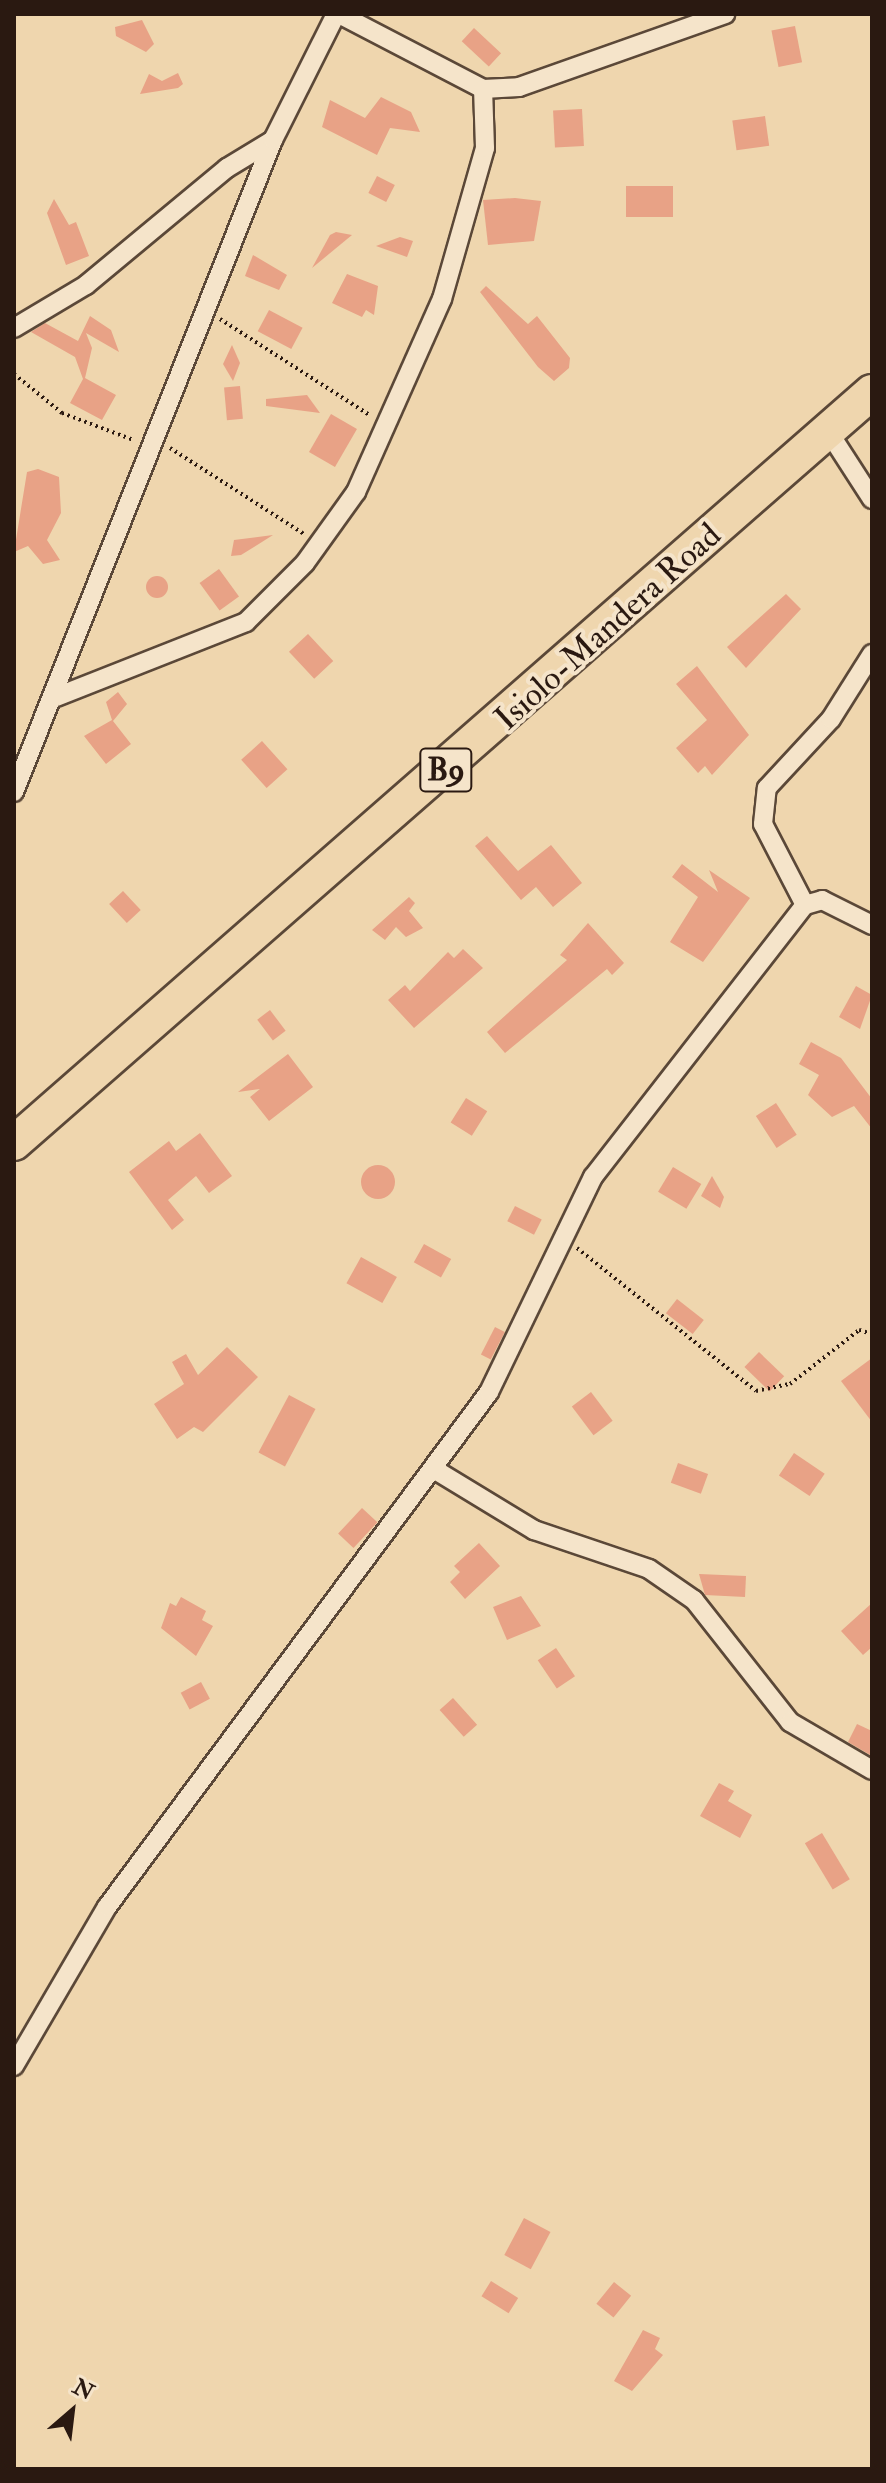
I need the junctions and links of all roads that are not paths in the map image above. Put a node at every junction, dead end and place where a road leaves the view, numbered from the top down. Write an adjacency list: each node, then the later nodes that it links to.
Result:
1 (338, 14): 3 (street); 4 (street)
2 (725, 14): 3 (street)
3 (483, 89): 10 (street)
4 (273, 140): 5 (street); 10 (street)
5 (14, 328)
6 (872, 392): 7 (highway, Isiolo-Mandera Road / B9)
7 (828, 431): 8 (street); 14 (highway, Isiolo-Mandera Road / B9)
8 (872, 499)
9 (872, 654): 12 (street)
10 (56, 697): 11 (street)
11 (14, 792)
12 (805, 905): 13 (street); 15 (street)
13 (872, 925)
14 (14, 1143)
15 (437, 1471): 16 (street); 17 (street)
16 (872, 1770)
17 (14, 2066)

